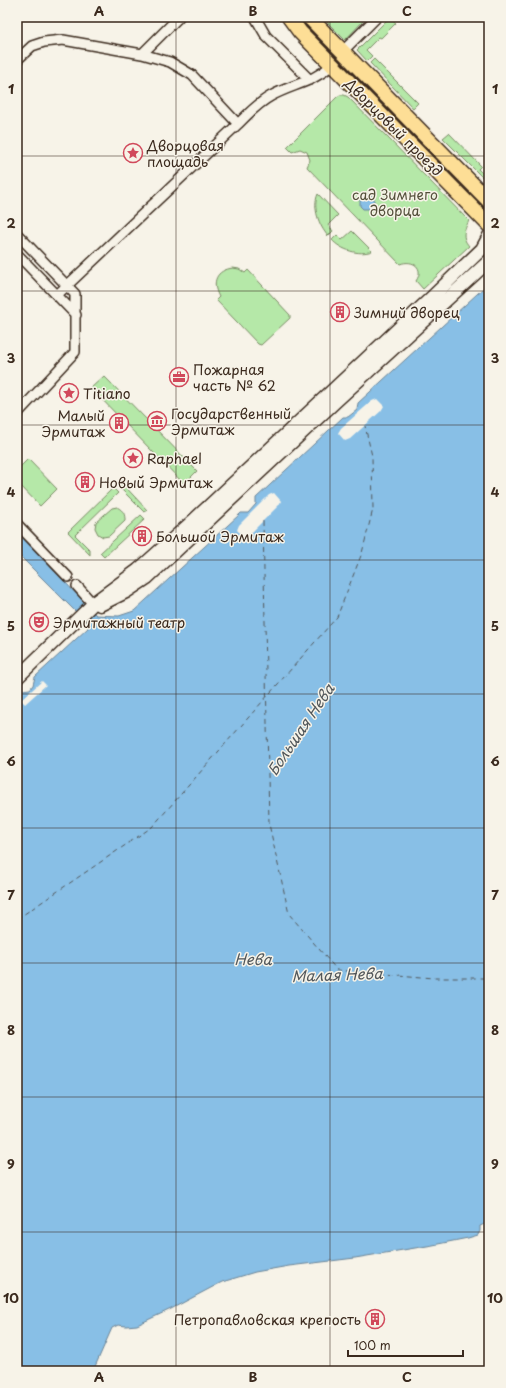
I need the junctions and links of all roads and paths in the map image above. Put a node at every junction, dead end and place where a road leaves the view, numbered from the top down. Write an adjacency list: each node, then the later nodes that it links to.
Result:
1 (179, 17): 7 (street)
2 (255, 17): 10 (street)
3 (289, 17): 9 (main road)
4 (309, 17): 6 (main road)
5 (377, 17): 6 (street)
6 (342, 52): 12 (main road, Дворцовый проезд)
7 (142, 54): 8 (street); 11 (street)
8 (17, 60)
9 (332, 65): 10 (street); 13 (main road, Дворцовый проезд)
10 (310, 80): 11 (street)
11 (238, 124): 18 (street)
12 (489, 201)
13 (489, 225)
14 (17, 234): 18 (street)
15 (489, 236): 25 (main road)
16 (17, 254): 19 (street)
17 (489, 261): 25 (main road)
18 (67, 286): 19 (street); 20 (street)
19 (57, 295): 20 (street)
20 (76, 315): 21 (street)
21 (17, 414)
22 (17, 524): 23 (street)
23 (68, 577)
24 (77, 586): 25 (street)
25 (92, 605): 26 (main road)
26 (17, 678)

